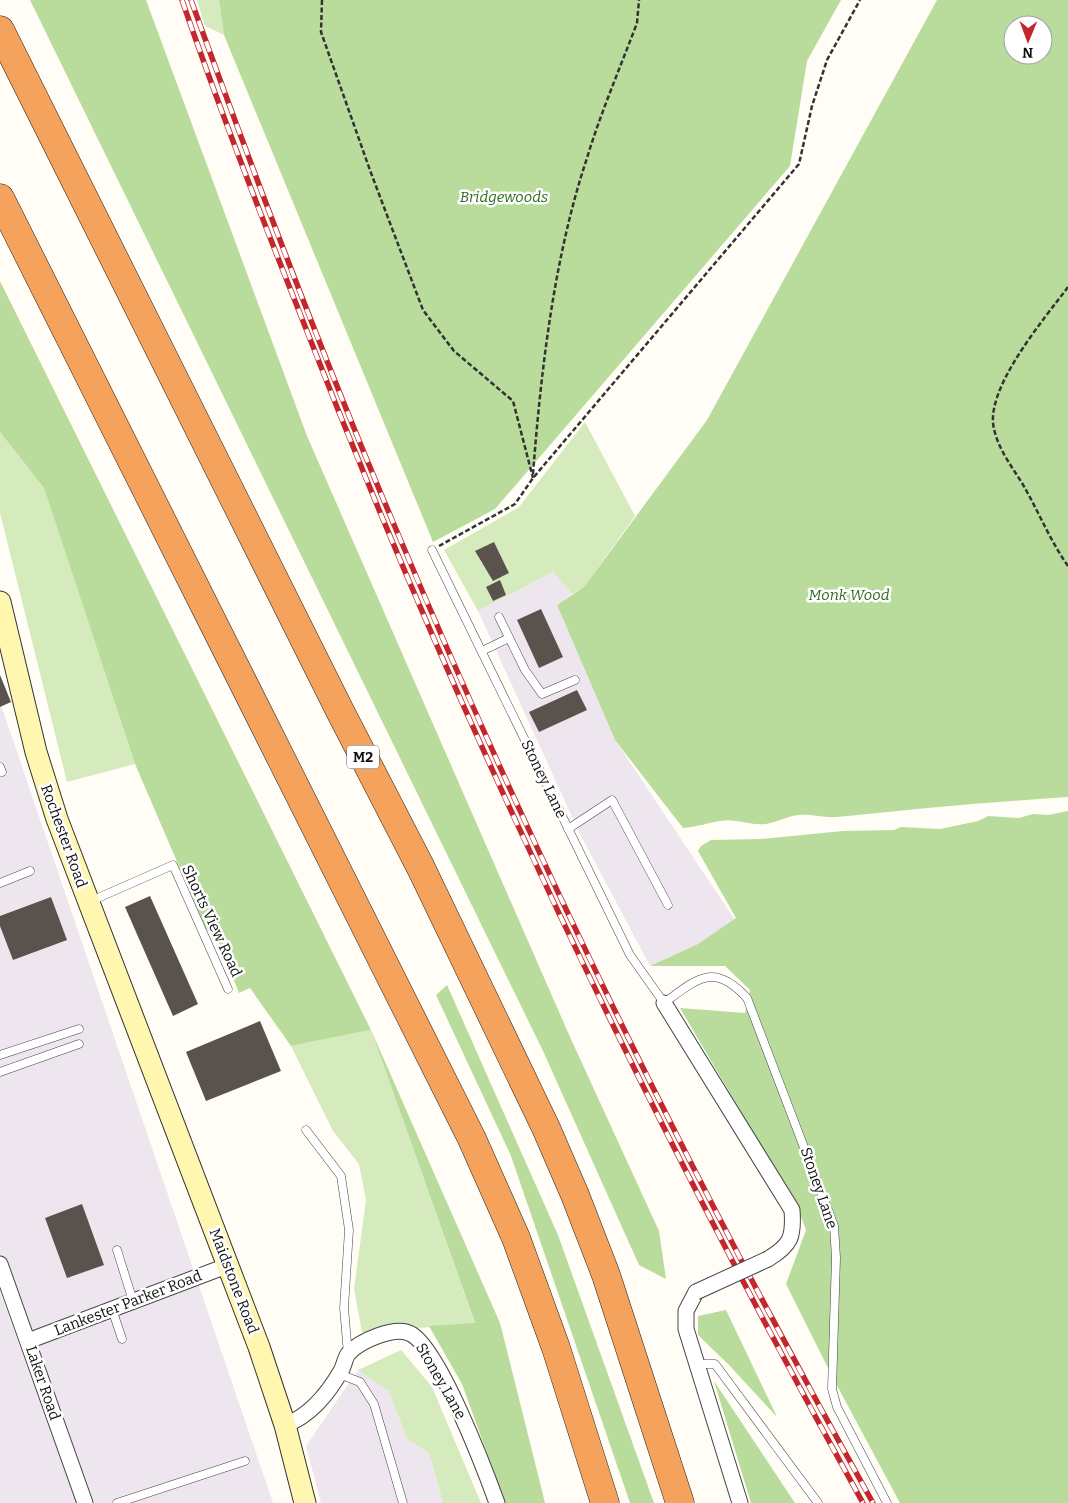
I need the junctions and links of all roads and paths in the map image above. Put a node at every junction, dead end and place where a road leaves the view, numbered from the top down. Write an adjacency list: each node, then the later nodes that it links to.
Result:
1 (322, 0): 7 (path)
2 (639, 0): 7 (path)
3 (860, 0): 7 (path)
4 (0, 30): 46 (highway, M2)
5 (0, 198): 45 (highway)
6 (1068, 287): 9 (path)
7 (532, 478): 8 (path)
8 (432, 550): 13 (lane, Stoney Lane)
9 (1068, 566)
10 (0, 602): 18 (main road, Rochester Road)
11 (499, 618): 12 (lane)
12 (509, 638): 13 (lane); 14 (lane)
13 (482, 651): 15 (lane, Stoney Lane)
14 (575, 680)
15 (568, 829): 19 (lane); 21 (lane, Stoney Lane)
16 (30, 871): 17 (lane)
17 (0, 883)
18 (88, 902): 20 (lane, Shorts View Road); 25 (main road, Rochester Road)
19 (668, 905)
20 (228, 989)
21 (664, 1003): 36 (street, Stoney Lane, bridge); 49 (lane, Stoney Lane)
22 (79, 1029): 24 (lane)
23 (78, 1044): 26 (lane)
24 (0, 1055)
25 (151, 1063): 30 (main road, Maidstone Road)
26 (0, 1072)
27 (306, 1130): 35 (lane)
28 (117, 1250): 31 (lane)
29 (0, 1264): 34 (street, Laker Road)
30 (229, 1265): 31 (street, Lankester Parker Road); 38 (main road, Maidstone Road)
31 (133, 1301): 32 (street, Lankester Parker Road)
32 (112, 1308): 33 (lane); 34 (street, Lankester Parker Road)
33 (122, 1339)
34 (28, 1340): 40 (street, Laker Road)
35 (348, 1354): 37 (street); 44 (street, Stoney Lane)
36 (698, 1364): 47 (street, Stoney Lane); 48 (lane)
37 (339, 1374): 38 (street); 43 (lane)
38 (285, 1425): 42 (main road, Maidstone Road)
39 (245, 1461): 41 (lane)
40 (85, 1503)
41 (117, 1503)
42 (305, 1503)
43 (403, 1503)
44 (497, 1503)
45 (605, 1503)
46 (680, 1503)
47 (740, 1503)
48 (818, 1503)
49 (887, 1503)

